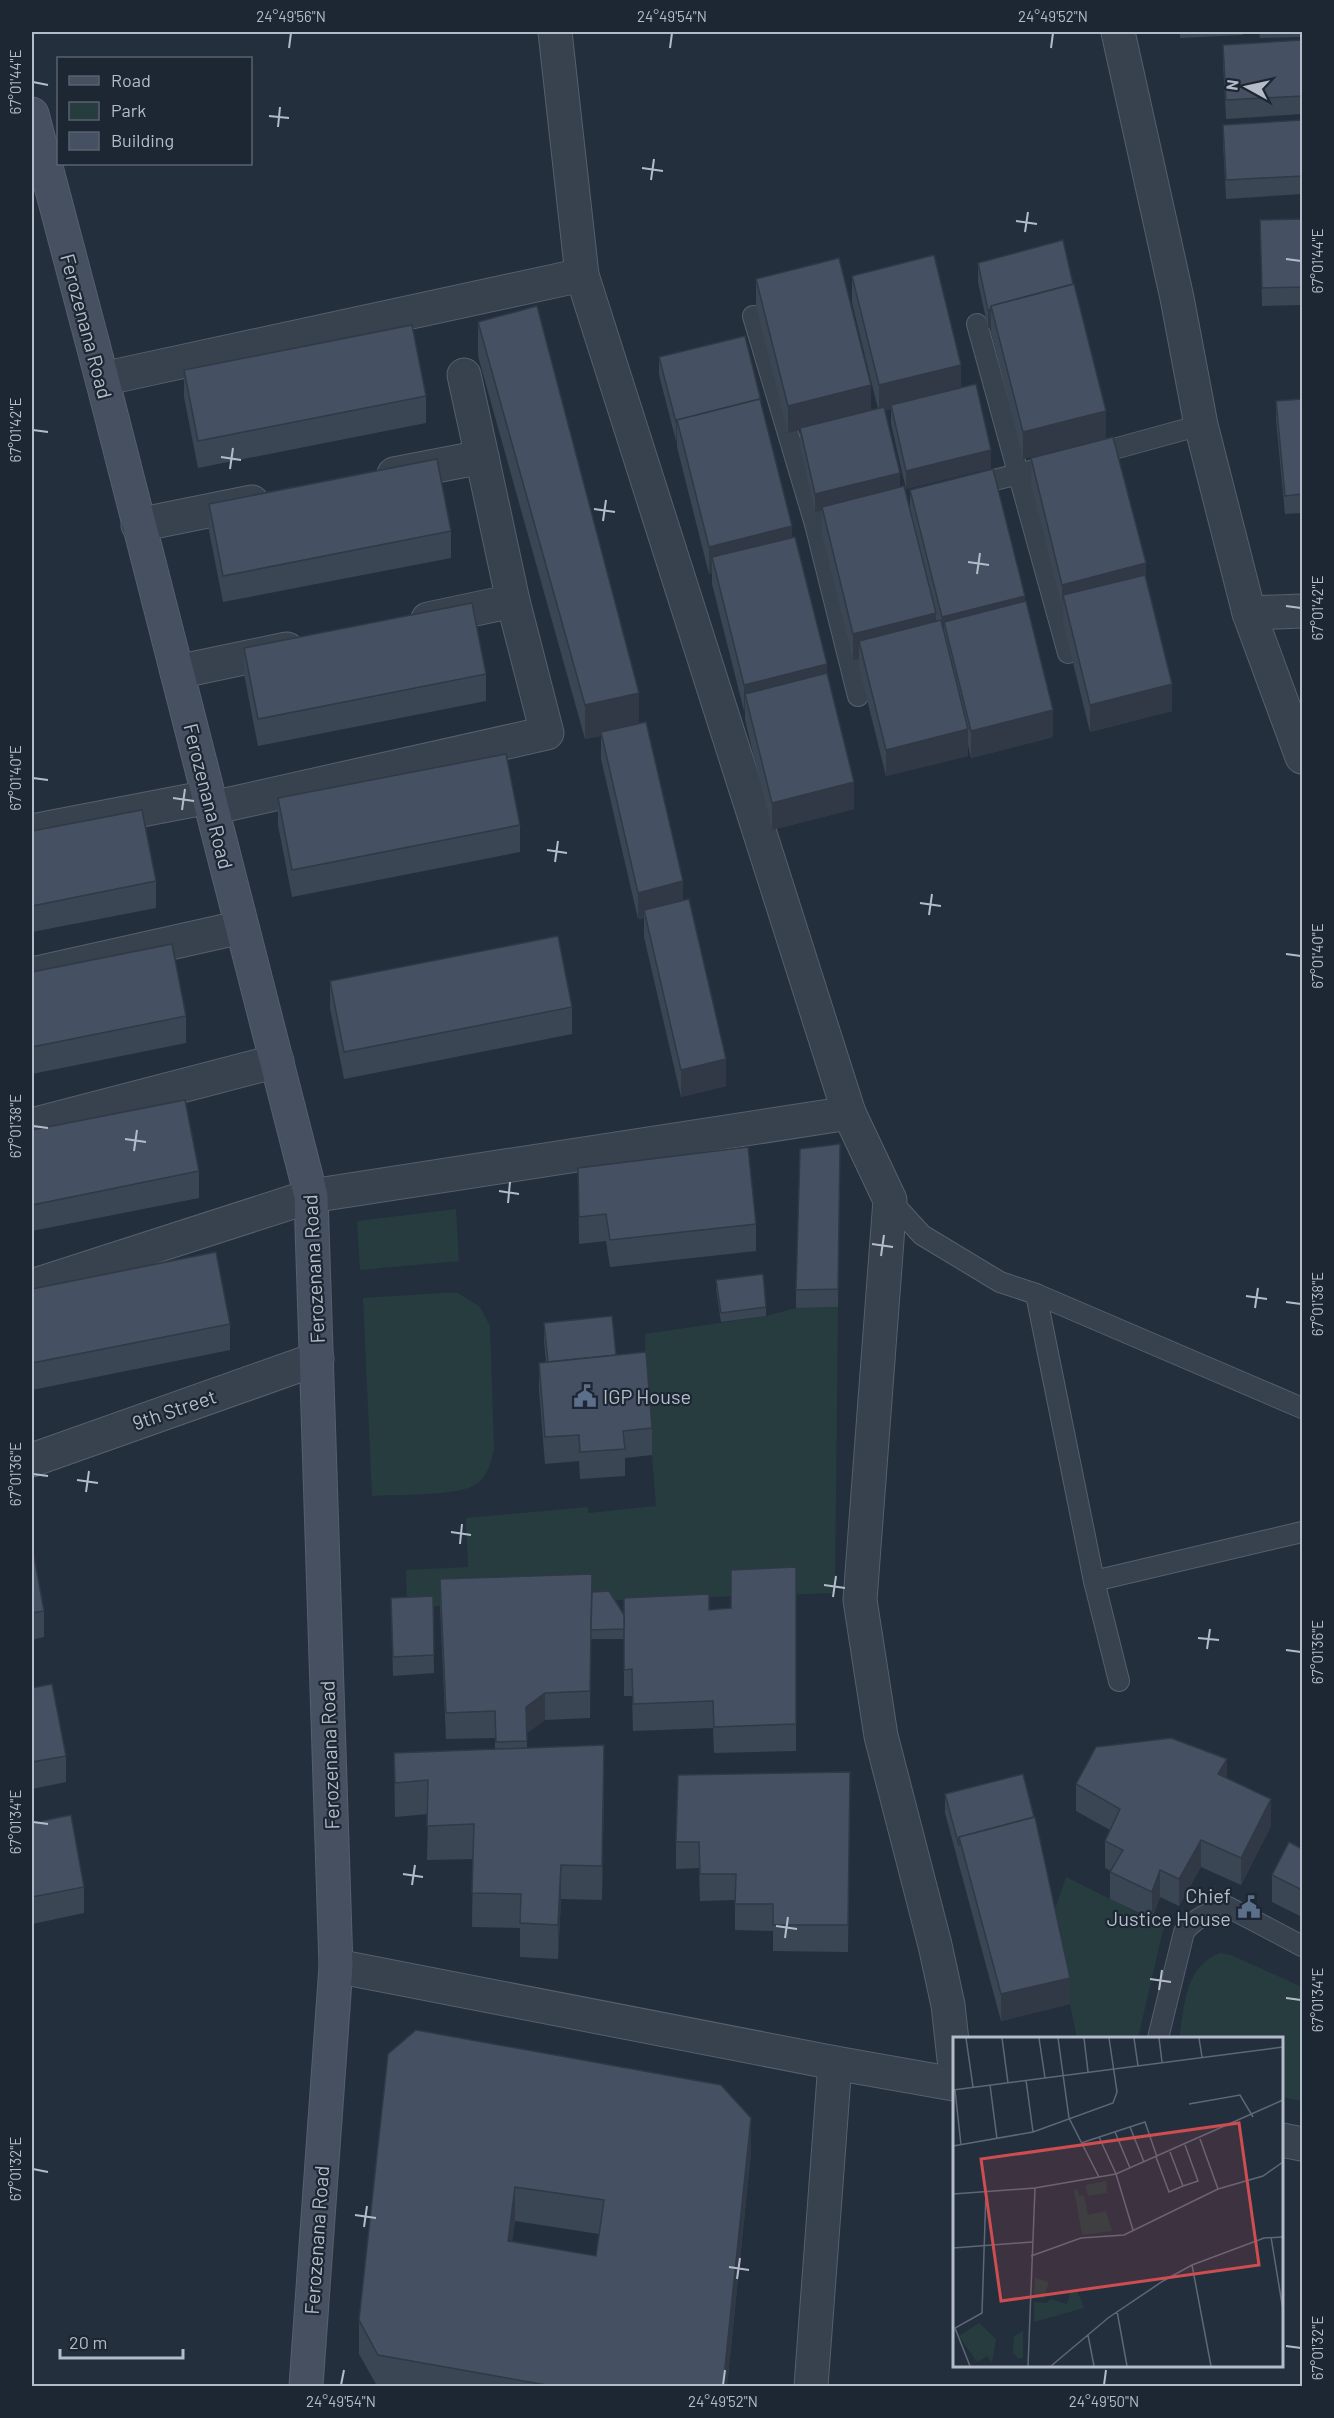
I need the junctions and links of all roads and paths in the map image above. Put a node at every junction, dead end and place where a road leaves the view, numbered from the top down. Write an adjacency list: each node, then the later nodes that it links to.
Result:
1 (555, 32): 4 (street)
2 (1118, 32): 9 (street)
3 (32, 114): 8 (street, Ferozenana Road)
4 (582, 275): 8 (street); 32 (street)
5 (753, 316): 16 (lane)
6 (977, 324): 11 (lane)
7 (464, 375): 10 (street)
8 (102, 379): 17 (street, Ferozenana Road)
9 (1201, 425): 11 (lane); 20 (street)
10 (482, 457): 12 (street); 18 (street)
11 (1017, 475): 13 (lane); 23 (lane)
12 (367, 479)
13 (950, 491)
14 (276, 498): 17 (street)
15 (872, 510): 16 (lane)
16 (816, 524): 25 (lane)
17 (138, 525): 24 (street, Ferozenana Road)
18 (513, 601): 21 (street); 27 (street)
19 (1302, 611): 20 (street)
20 (1249, 613): 26 (street)
21 (397, 625)
22 (316, 642): 24 (street)
23 (1068, 653)
24 (177, 672): 27 (street, Ferozenana Road)
25 (858, 696)
26 (1302, 757)
27 (211, 803): 28 (street); 29 (street, Ferozenana Road)
28 (32, 831)
29 (242, 927): 30 (street); 31 (street, Ferozenana Road)
30 (32, 974)
31 (277, 1061): 33 (street); 34 (street, Ferozenana Road)
32 (849, 1113): 34 (street); 35 (street)
33 (32, 1125)
34 (311, 1196): 36 (street); 38 (street, Ferozenana Road)
35 (890, 1200): 37 (lane); 47 (street)
36 (32, 1286)
37 (1036, 1294): 39 (lane); 42 (lane)
38 (317, 1359): 40 (street, 9th Street); 45 (street, Ferozenana Road)
39 (1302, 1408)
40 (32, 1460)
41 (1302, 1532): 42 (lane)
42 (1094, 1581): 43 (lane)
43 (1119, 1681)
44 (1302, 1946): 46 (lane)
45 (336, 1966): 48 (street); 52 (street, Ferozenana Road)
46 (1158, 2037)
47 (953, 2050)
48 (835, 2063): 49 (street); 53 (street)
49 (953, 2084)
50 (1283, 2140): 51 (street)
51 (1302, 2144)
52 (306, 2386)
53 (811, 2386)

